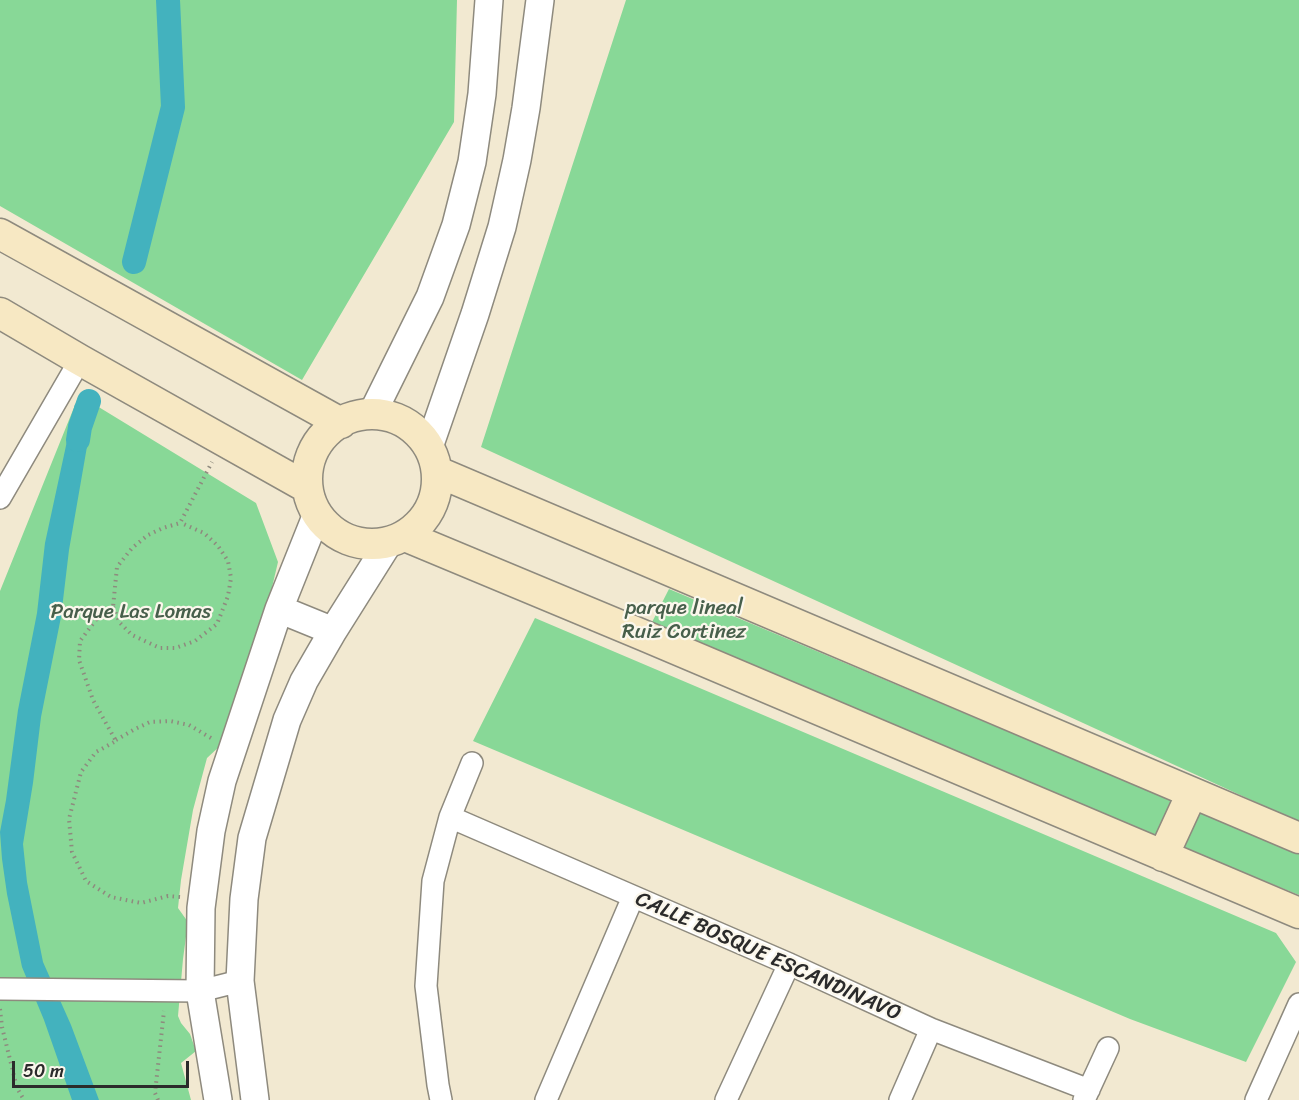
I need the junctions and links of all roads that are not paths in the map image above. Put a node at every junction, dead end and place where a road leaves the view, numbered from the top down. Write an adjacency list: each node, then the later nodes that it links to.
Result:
1 (489, 0): 6 (street)
2 (540, 0): 8 (street)
3 (0, 234): 7 (main road)
4 (0, 313): 5 (main road)
5 (80, 360): 9 (main road); 10 (street)
6 (372, 414): 7 (main road); 8 (main road)
7 (341, 423): 9 (main road)
8 (434, 460): 12 (main road); 16 (main road)
9 (306, 487): 11 (main road)
10 (0, 498)
11 (317, 514): 12 (main road); 13 (street)
12 (397, 539): 14 (street); 19 (main road)
13 (279, 609): 14 (street); 25 (street)
14 (333, 631): 23 (street)
15 (472, 763): 17 (street)
16 (1192, 793): 18 (main road); 19 (main road)
17 (450, 817): 20 (street, CALLE BOSQUE ESCANDINAVO); 32 (street)
18 (1299, 838)
19 (1163, 856): 21 (main road)
20 (633, 897): 22 (street, CALLE BOSQUE ESCANDINAVO); 33 (street)
21 (1299, 913)
22 (789, 964): 27 (street, CALLE BOSQUE ESCANDINAVO); 34 (street)
23 (240, 981): 25 (street); 31 (street)
24 (0, 988): 25 (street)
25 (200, 990): 30 (street)
26 (1297, 1011): 36 (street)
27 (931, 1029): 29 (street, CALLE BOSQUE ESCANDINAVO); 35 (street)
28 (1108, 1048): 29 (street)
29 (1086, 1095)
30 (218, 1100)
31 (255, 1100)
32 (441, 1100)
33 (546, 1100)
34 (726, 1100)
35 (900, 1100)
36 (1256, 1100)

